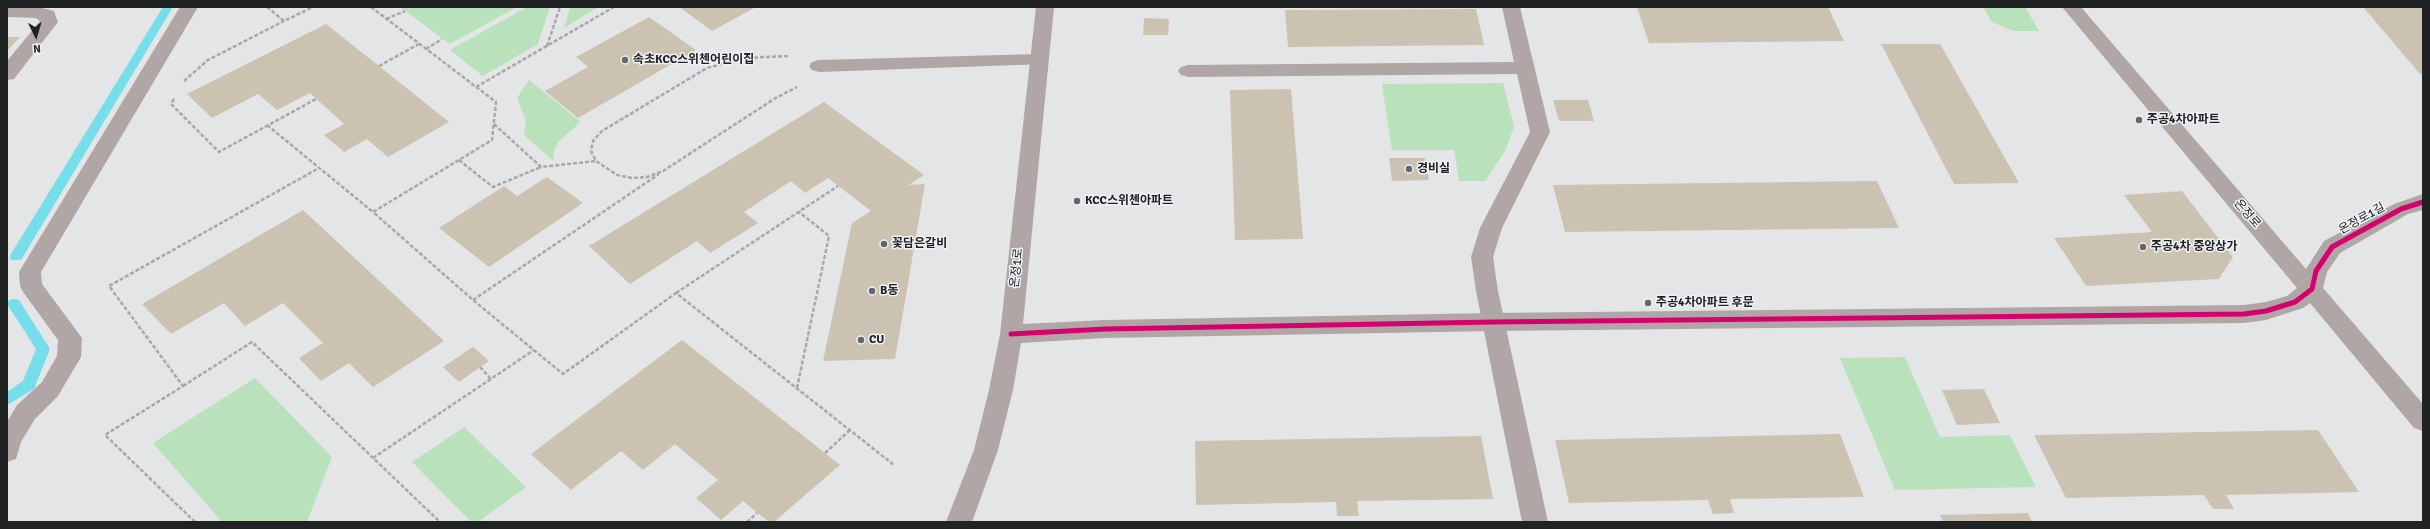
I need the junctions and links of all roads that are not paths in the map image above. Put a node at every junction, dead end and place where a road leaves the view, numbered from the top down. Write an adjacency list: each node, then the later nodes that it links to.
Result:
1 (189, 7): 16 (street)
2 (1045, 7): 6 (street, 온정1로)
3 (1511, 7): 8 (street)
4 (2071, 7): 12 (street, 온정로)
5 (7, 11): 10 (street)
6 (1038, 60): 7 (street); 14 (street, 온정1로)
7 (819, 66)
8 (1525, 68): 9 (street); 13 (street)
9 (1188, 71)
10 (7, 74)
11 (2423, 202): 12 (street, 온정로1길)
12 (2312, 289): 13 (street); 15 (street, 온정로)
13 (1493, 322): 14 (street); 18 (street)
14 (1011, 334): 17 (street, 온정1로)
15 (2423, 421)
16 (7, 452)
17 (959, 522)
18 (1535, 522)

